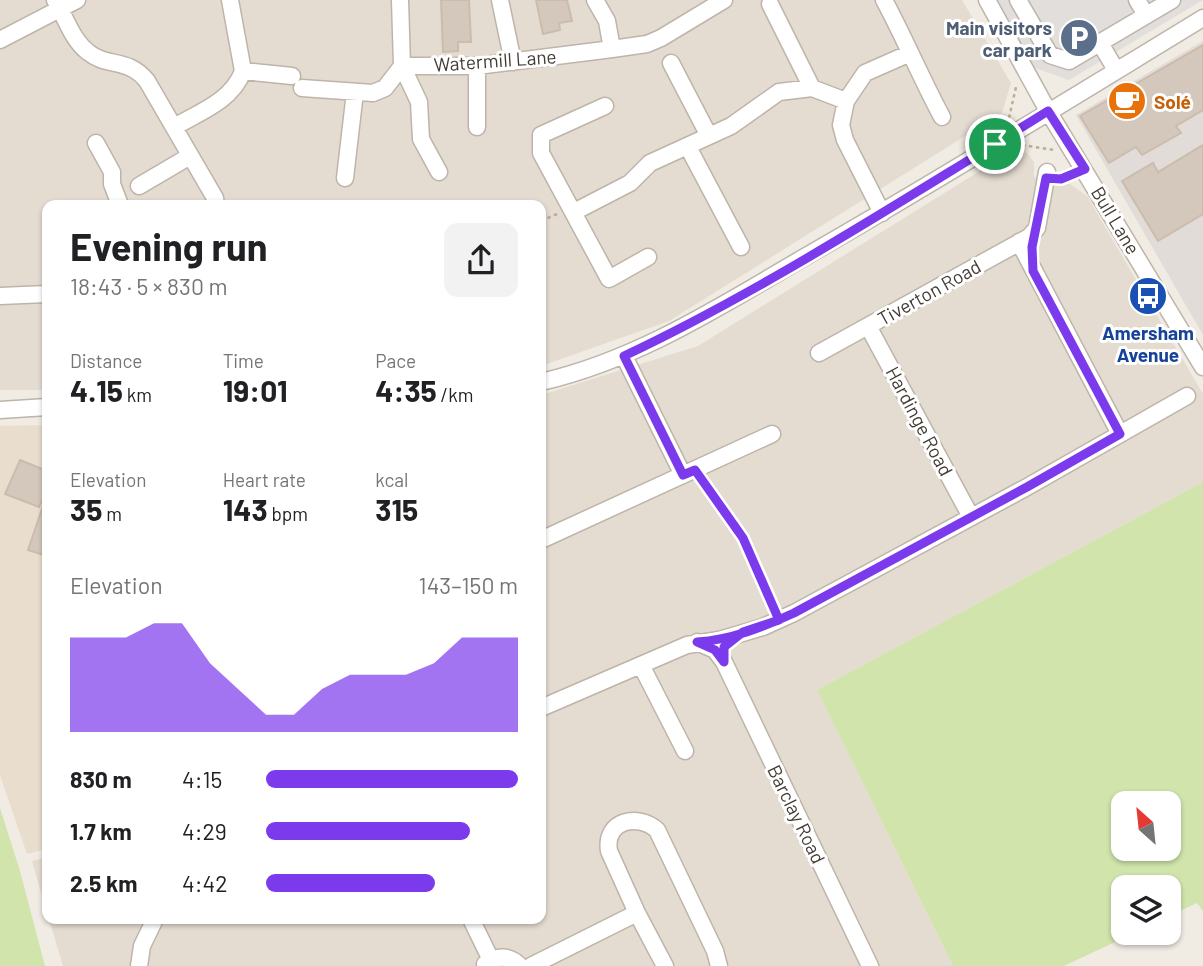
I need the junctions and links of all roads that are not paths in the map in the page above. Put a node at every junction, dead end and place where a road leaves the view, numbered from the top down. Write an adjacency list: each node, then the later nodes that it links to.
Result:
1 (78, 0): 12 (street)
2 (230, 0): 25 (street)
3 (400, 0): 22 (street)
4 (500, 0): 20 (street)
5 (595, 0): 18 (street)
6 (724, 0): 18 (street, Watermill Lane)
7 (884, 0): 19 (street)
8 (988, 0): 30 (street, Bull Lane)
9 (1018, 0): 17 (street)
10 (1137, 0): 14 (street)
11 (1172, 0): 14 (street)
12 (58, 4): 16 (street); 32 (street)
13 (770, 4): 26 (street)
14 (1146, 15): 17 (street)
15 (1203, 18): 24 (street)
16 (0, 40)
17 (1100, 43): 24 (street)
18 (612, 49): 20 (street, Watermill Lane)
19 (908, 54): 28 (street); 31 (street)
20 (513, 62): 23 (street, Watermill Lane)
21 (671, 63): 34 (street)
22 (402, 66): 23 (street, Watermill Lane); 27 (street); 39 (street)
23 (477, 66): 33 (street)
24 (1116, 70): 30 (street)
25 (243, 71): 27 (street); 32 (street)
26 (812, 88): 28 (street); 34 (street)
27 (355, 92): 40 (street)
28 (846, 101): 45 (street)
29 (605, 106): 44 (street)
30 (1048, 111): 45 (street); 56 (street, Bull Lane)
31 (942, 117)
32 (174, 127): 37 (street)
33 (477, 127)
34 (709, 136): 36 (street)
35 (96, 143): 42 (street)
36 (688, 147): 44 (street); 48 (street)
37 (190, 156): 41 (street); 43 (street)
38 (1047, 172): 46 (street)
39 (439, 173)
40 (345, 178)
41 (139, 186)
42 (118, 200)
43 (215, 200)
44 (574, 212): 49 (street)
45 (882, 213): 55 (street)
46 (1037, 228): 47 (street, Tiverton Road); 50 (street)
47 (1020, 242): 50 (street); 53 (street, Tiverton Road)
48 (741, 247)
49 (648, 257)
50 (1033, 271): 62 (street)
51 (42, 294): 52 (street)
52 (0, 296)
53 (868, 326): 54 (street, Tiverton Road); 64 (street, Hardinge Road)
54 (819, 353)
55 (624, 356): 57 (street); 63 (street)
56 (1203, 367)
57 (546, 381)
58 (1187, 396): 62 (street)
59 (42, 407): 60 (street)
60 (0, 410)
61 (772, 434): 63 (street)
62 (1120, 434): 64 (street)
63 (689, 472): 65 (street)
64 (971, 517): 66 (street)
65 (546, 538)
66 (743, 632): 67 (street); 68 (street)
67 (697, 642): 68 (street, Barclay Road); 69 (street)
68 (724, 662): 81 (street, Barclay Road)
69 (641, 665): 70 (street); 71 (street)
70 (546, 706)
71 (685, 751)
72 (637, 913): 78 (street); 79 (street); 80 (street)
73 (153, 924): 76 (street)
74 (473, 924): 75 (street)
75 (487, 963): 77 (street)
76 (139, 966)
77 (520, 966)
78 (531, 966)
79 (664, 966)
80 (719, 966)
81 (870, 966)

